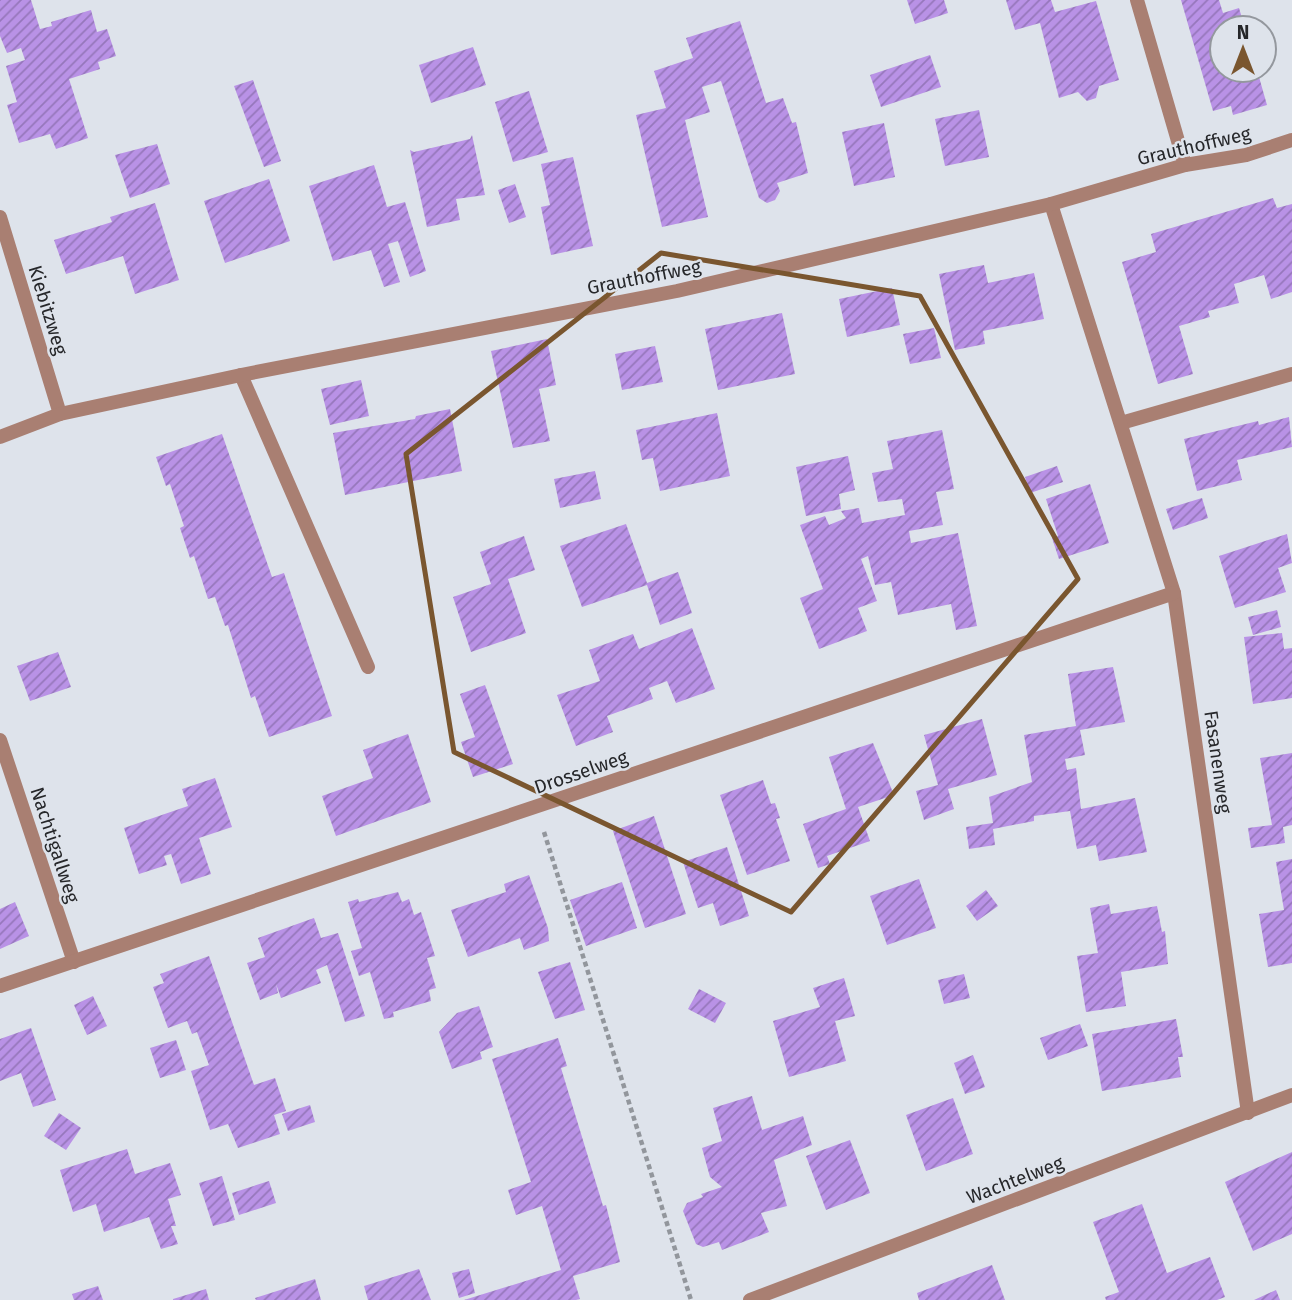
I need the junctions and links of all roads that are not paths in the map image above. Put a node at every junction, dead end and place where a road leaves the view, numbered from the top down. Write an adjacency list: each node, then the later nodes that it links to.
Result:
1 (1137, 0): 3 (street)
2 (1292, 140): 3 (street, Grauthoffweg)
3 (1185, 165): 4 (street, Grauthoffweg)
4 (1051, 204): 7 (street, Grauthoffweg); 9 (street, Fasanenweg)
5 (0, 217): 8 (street, Kiebitzweg)
6 (1292, 374): 9 (street)
7 (241, 375): 8 (street, Grauthoffweg); 12 (street)
8 (60, 414): 10 (street, Grauthoffweg)
9 (1121, 423): 11 (street, Fasanenweg)
10 (0, 437)
11 (1174, 593): 14 (street, Drosselweg); 17 (street, Fasanenweg)
12 (368, 667)
13 (0, 740): 14 (street, Nachtigallweg)
14 (74, 962): 15 (street, Drosselweg)
15 (0, 986)
16 (1292, 1095): 17 (street, Wachtelweg)
17 (1248, 1113): 18 (street, Wachtelweg)
18 (750, 1300)

